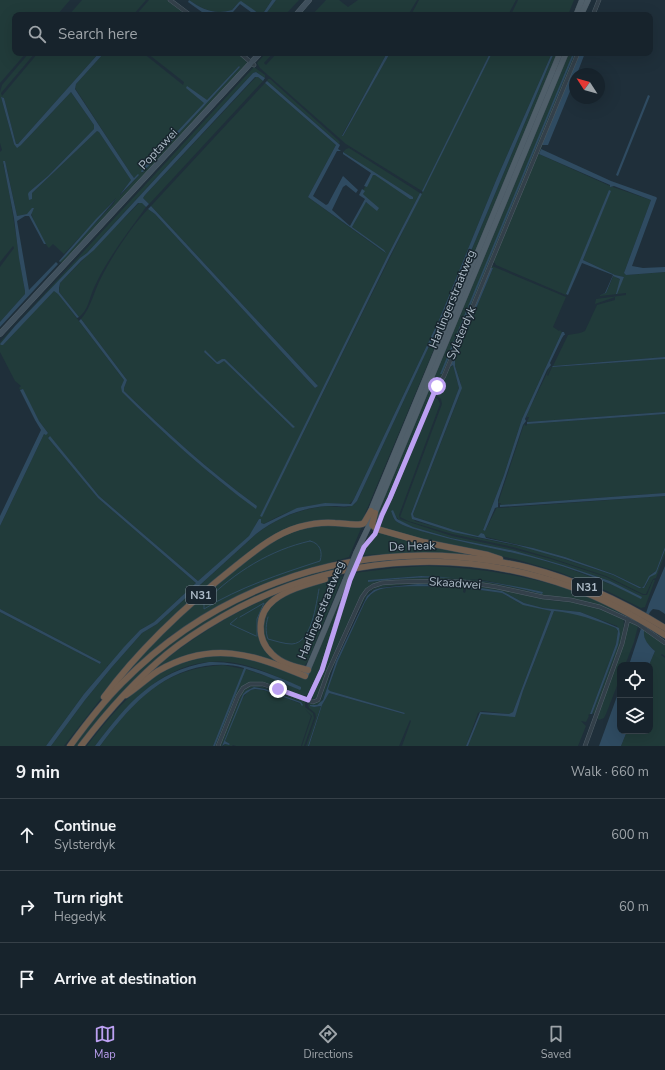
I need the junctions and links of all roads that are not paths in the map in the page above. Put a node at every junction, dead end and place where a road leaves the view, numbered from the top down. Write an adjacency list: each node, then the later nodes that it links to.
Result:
1 (170, 0): 6 (street)
2 (310, 0): 7 (main road)
3 (582, 0): 8 (main road)
4 (588, 0): 9 (main road)
5 (599, 0): 10 (street)
6 (186, 12)
7 (299, 12)
8 (577, 12)
9 (582, 12)
10 (594, 12)
11 (244, 56): 16 (street)
12 (258, 56): 16 (main road, Poptawei)
13 (559, 56): 18 (main road, Harlingerstraatweg)
14 (565, 56): 18 (main road, Harlingerstraatweg)
15 (577, 56): 19 (street, Sylsterdyk)
16 (253, 64): 17 (main road, Poptawei)
17 (0, 334)
18 (373, 512): 19 (highway); 20 (main road, Harlingerstraatweg); 33 (highway, N31)
19 (377, 529): 20 (street, Sylsterdyk); 22 (highway, N31)
20 (359, 553): 23 (main road, Harlingerstraatweg, bridge)
21 (433, 562): 25 (highway, De Heak / N31); 30 (highway, N31); 31 (highway, De Heak / N31)
22 (529, 568): 25 (highway, De Heak / N31); 33 (highway, De Heak / N31)
23 (347, 580): 30 (main road, Harlingerstraatweg); 32 (street)
24 (628, 619): 25 (street, Skaadwei); 32 (street, Skaadwei); 37 (street)
25 (640, 619): 26 (highway, De Heak / N31)
26 (647, 623): 27 (highway, De Heak / N31); 28 (highway, De Heak / N31); 29 (street)
27 (665, 628)
28 (665, 635)
29 (665, 643)
30 (306, 673): 31 (highway, N31)
31 (119, 700): 35 (highway, N31)
32 (308, 700): 36 (street)
33 (84, 728): 34 (highway, N31)
34 (70, 746)
35 (81, 746)
36 (218, 746)
37 (585, 746)

